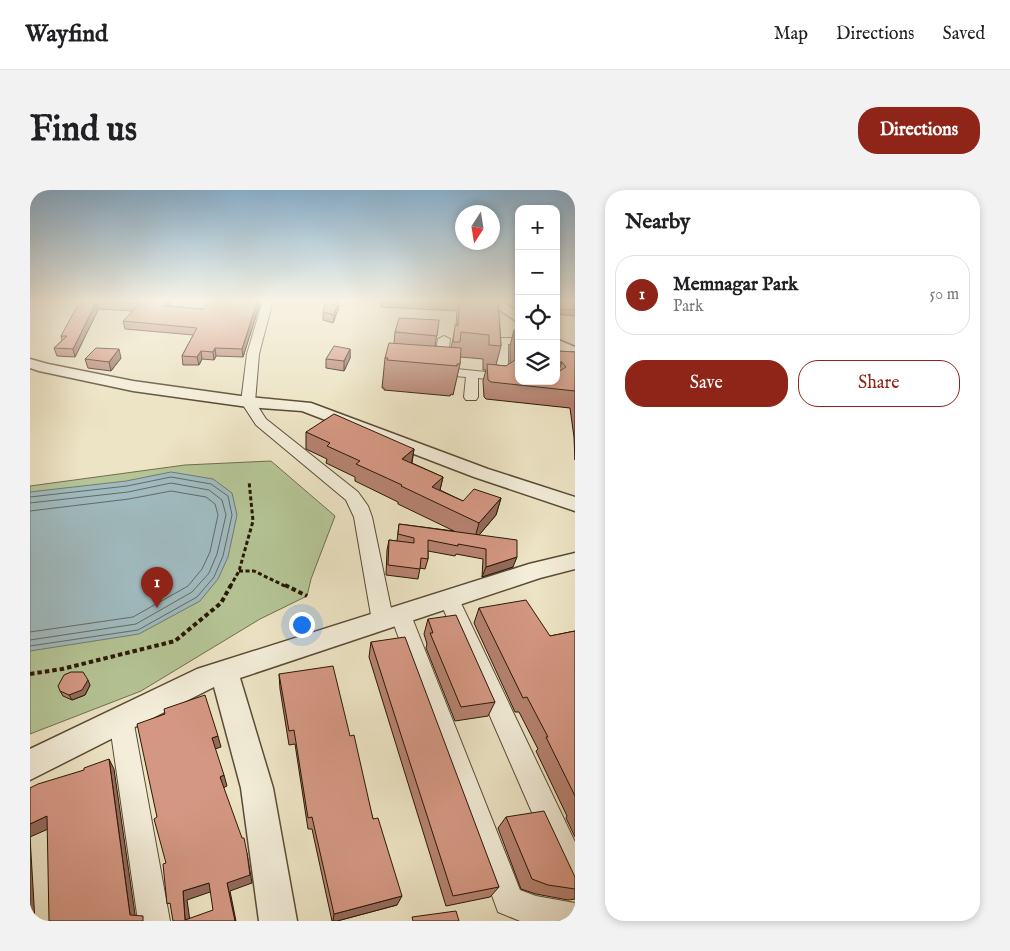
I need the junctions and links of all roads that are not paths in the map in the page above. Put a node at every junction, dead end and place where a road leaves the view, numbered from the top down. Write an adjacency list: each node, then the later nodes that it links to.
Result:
1 (259, 334): 13 (street)
2 (444, 339): 8 (street)
3 (515, 340): 10 (street)
4 (560, 345): 5 (street)
5 (575, 353)
6 (30, 363): 13 (street)
7 (420, 368): 8 (street)
8 (438, 370): 9 (street)
9 (472, 374): 10 (street); 12 (street)
10 (502, 377): 11 (street)
11 (515, 379)
12 (471, 397)
13 (248, 402): 14 (street); 17 (street)
14 (575, 504)
15 (575, 561): 16 (street)
16 (449, 599): 17 (street); 21 (street)
17 (392, 618): 18 (street); 22 (street)
18 (224, 672): 19 (street); 24 (street)
19 (121, 719): 20 (street); 23 (street)
20 (30, 765)
21 (575, 875)
22 (575, 919)
23 (154, 921)
24 (278, 921)

